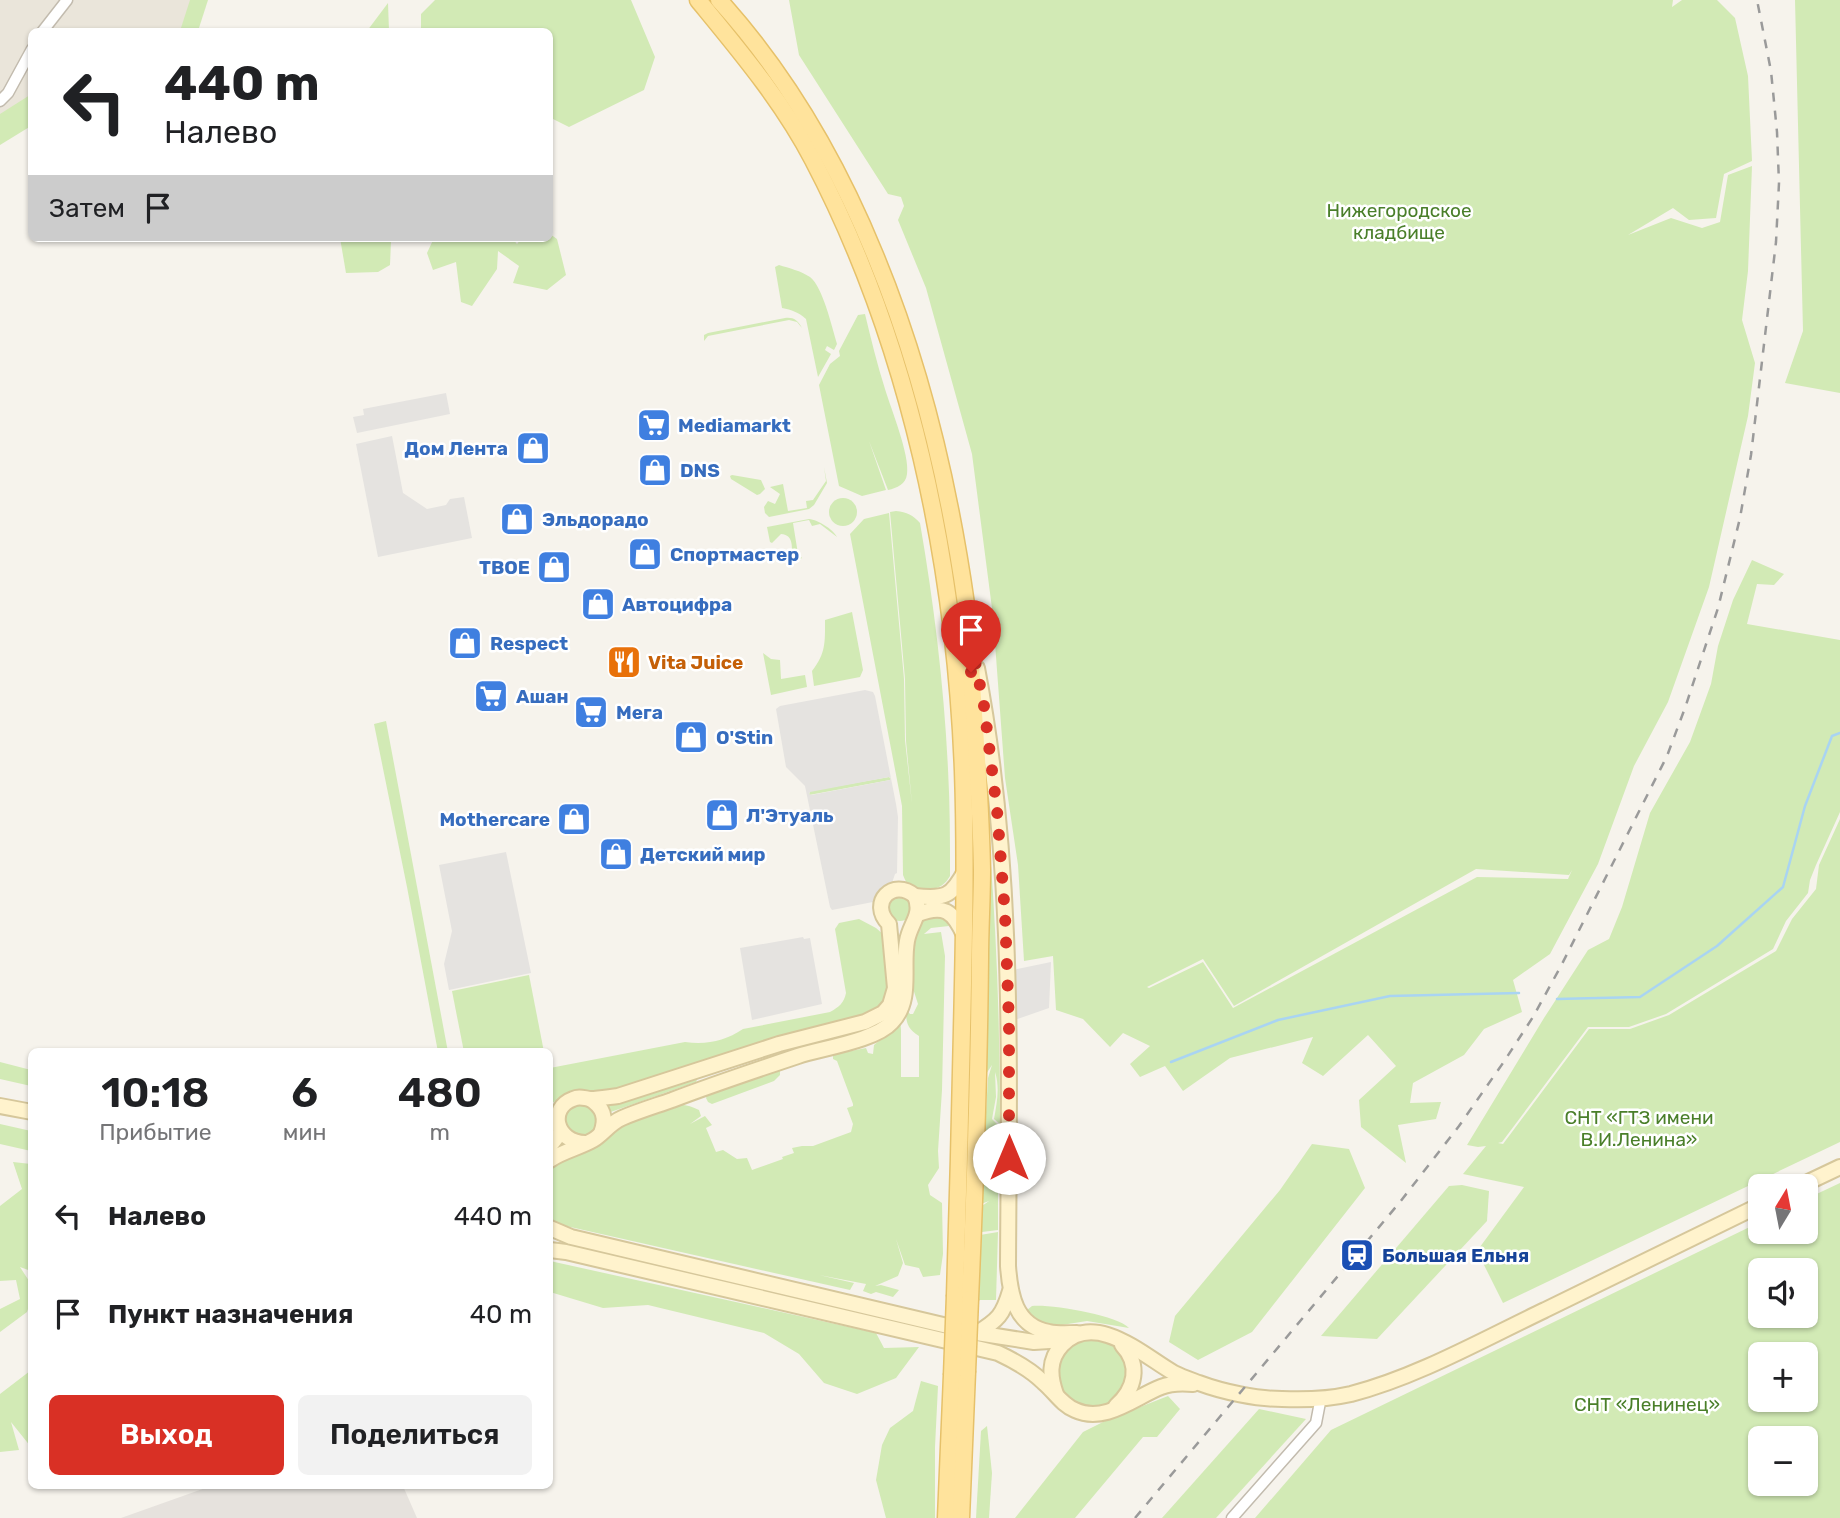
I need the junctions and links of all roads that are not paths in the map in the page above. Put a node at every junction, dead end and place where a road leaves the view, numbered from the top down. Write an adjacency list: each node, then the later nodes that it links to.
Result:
1 (67, 0): 4 (street)
2 (698, 0): 8 (main road)
3 (719, 0): 7 (main road)
4 (45, 28)
5 (28, 56): 6 (street)
6 (0, 101)
7 (968, 625): 26 (main road); 27 (main road)
8 (965, 871): 9 (main road); 12 (main road)
9 (915, 896): 10 (main road); 11 (main road)
10 (915, 918): 11 (main road); 12 (main road); 17 (main road)
11 (889, 923): 13 (main road)
12 (964, 935): 27 (main road)
13 (590, 1099): 16 (main road); 17 (main road)
14 (0, 1106): 15 (main road)
15 (28, 1111)
16 (561, 1132): 18 (main road); 19 (main road)
17 (601, 1133): 19 (main road)
18 (553, 1142)
19 (585, 1143): 20 (main road)
20 (553, 1158)
21 (1840, 1167): 22 (main road)
22 (1818, 1177)
23 (1748, 1211): 34 (main road)
24 (553, 1229): 28 (main road)
25 (553, 1250): 33 (main road)
26 (1010, 1292): 28 (main road); 29 (main road)
27 (963, 1297): 31 (main road, bridge)
28 (977, 1333): 29 (main road)
29 (1072, 1337): 30 (main road); 33 (main road)
30 (1118, 1340): 32 (main road); 35 (main road)
31 (959, 1374): 36 (main road); 37 (main road)
32 (1201, 1384): 34 (main road); 35 (main road)
33 (1056, 1394): 35 (main road)
34 (1321, 1397): 38 (street)
35 (1112, 1409)
36 (946, 1518)
37 (961, 1518)
38 (1232, 1518)

